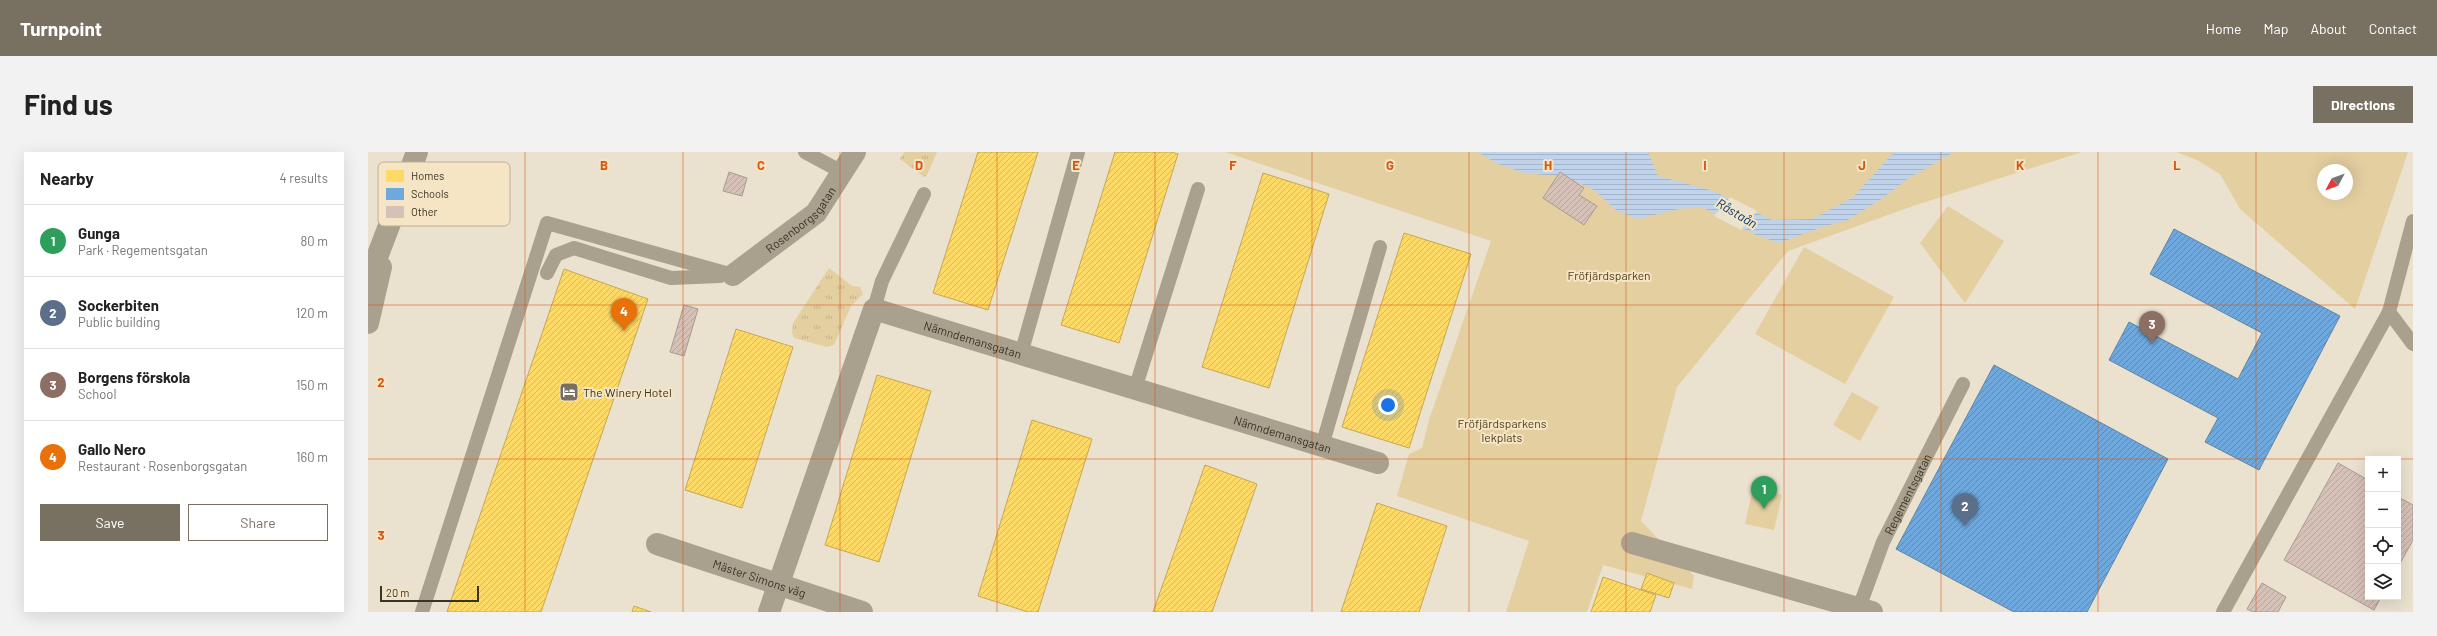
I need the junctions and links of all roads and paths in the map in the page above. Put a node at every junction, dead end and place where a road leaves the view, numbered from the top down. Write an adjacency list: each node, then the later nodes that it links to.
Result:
1 (417, 152): 5 (highway)
2 (805, 152): 6 (lane)
3 (855, 152): 6 (street, Rosenborgsgatan)
4 (1078, 152): 20 (lane)
5 (413, 162)
6 (842, 172): 14 (street, Rosenborgsgatan)
7 (1198, 189): 22 (lane)
8 (924, 194): 16 (lane)
9 (2413, 221): 17 (lane)
10 (389, 226): 15 (highway)
11 (390, 226): 18 (highway)
12 (1380, 246): 23 (lane)
13 (547, 273): 14 (lane)
14 (733, 275): 29 (lane)
15 (368, 281)
16 (874, 309): 20 (street, Nämndemansgatan); 27 (street)
17 (2389, 312): 19 (lane); 32 (lane)
18 (368, 323)
19 (2413, 344)
20 (1021, 354): 22 (street, Nämndemansgatan)
21 (1964, 384): 28 (lane, Regementsgatan)
22 (1135, 389): 23 (street, Nämndemansgatan)
23 (1322, 446): 24 (street, Nämndemansgatan)
24 (1378, 463)
25 (1632, 543): 28 (street, Regementsgatan)
26 (656, 544): 27 (street, Mäster Simons väg)
27 (778, 584): 30 (street); 31 (street, Mäster Simons väg)
28 (1866, 610)
29 (422, 612)
30 (770, 612)
31 (862, 612)
32 (2223, 612)

